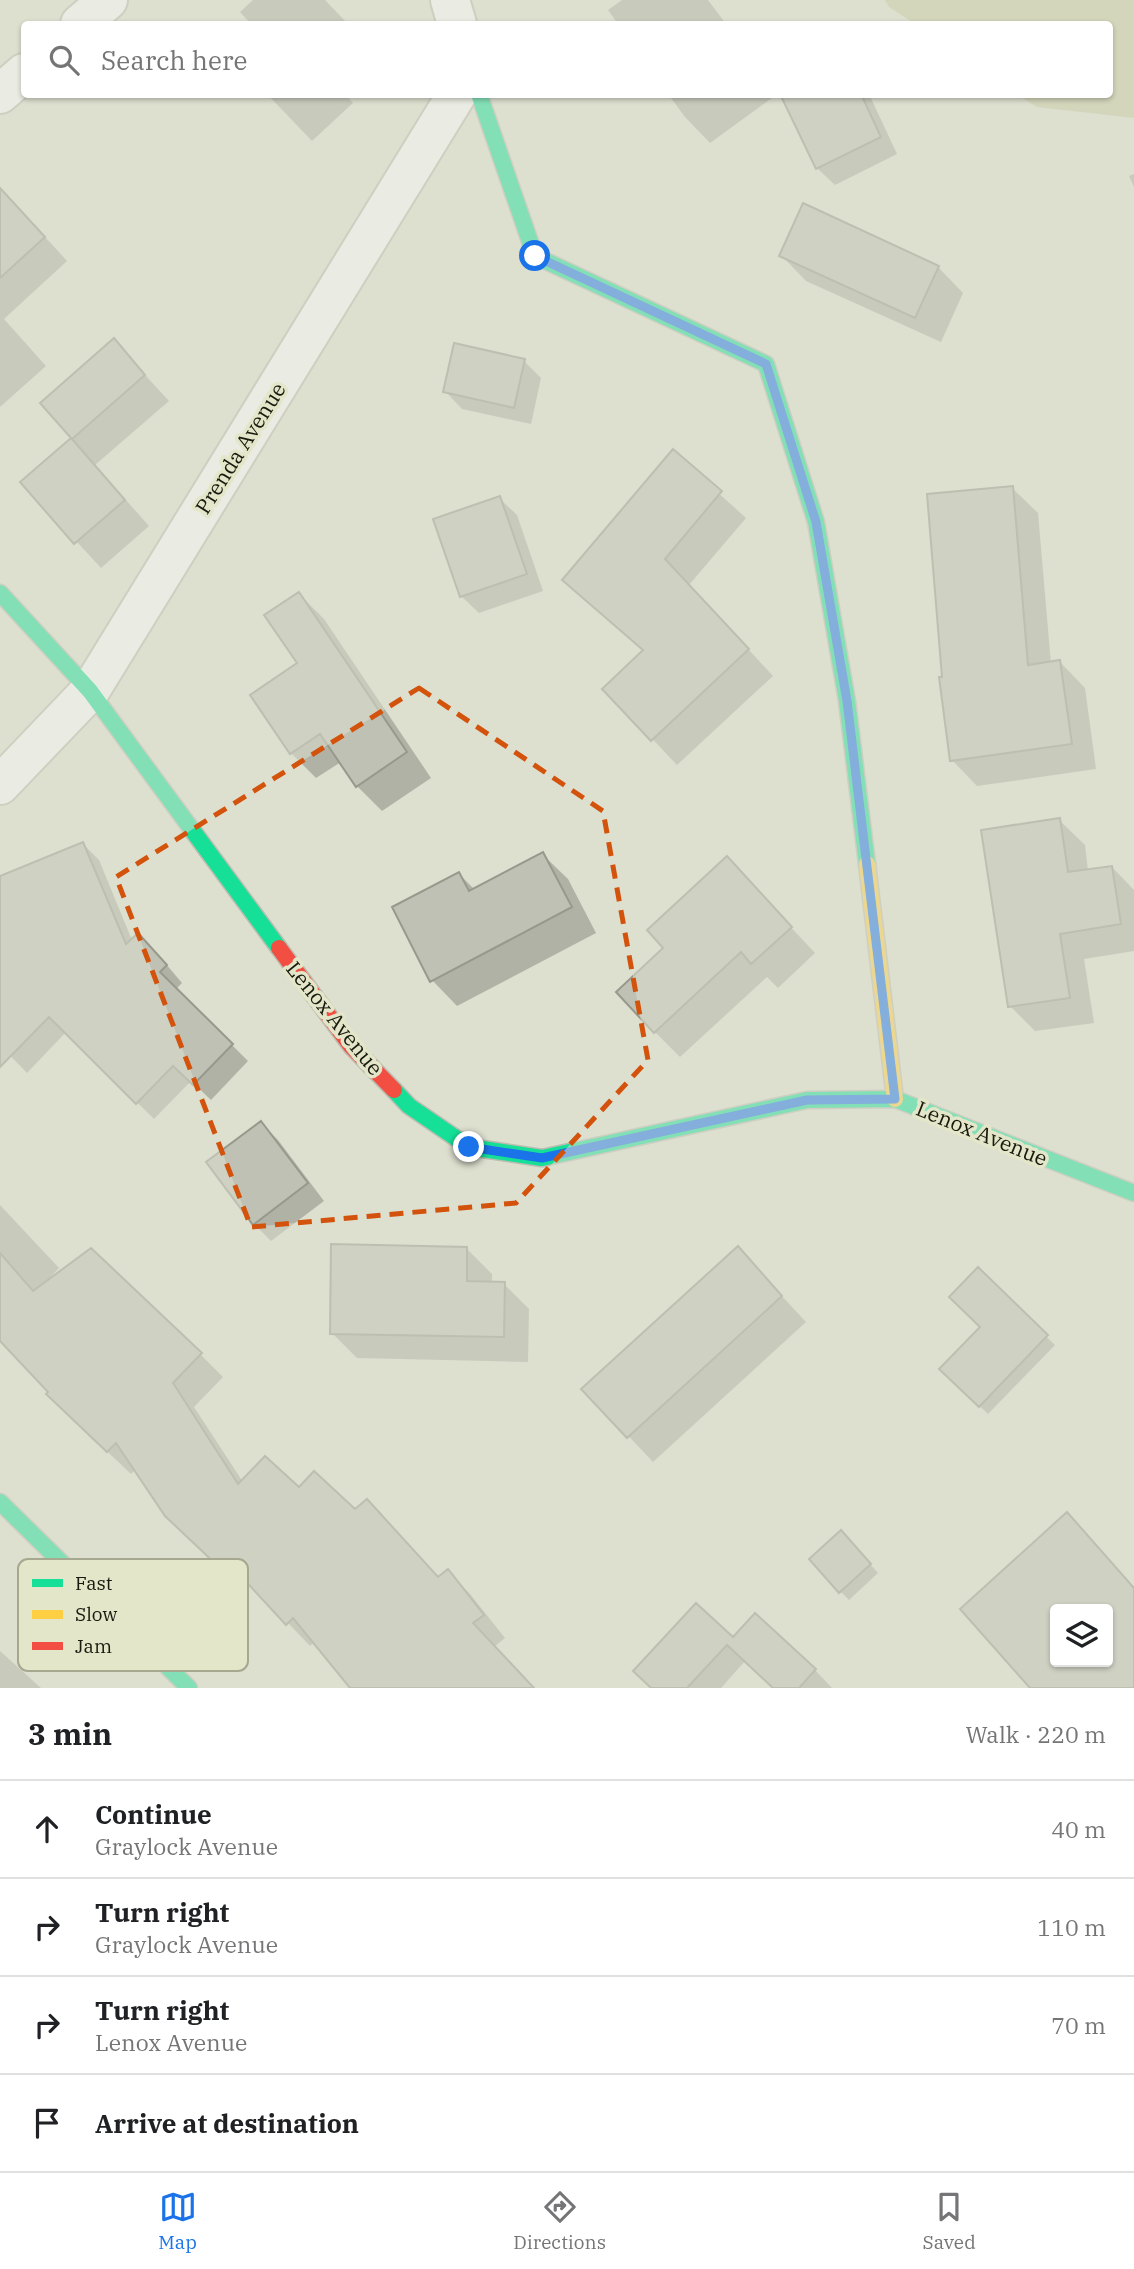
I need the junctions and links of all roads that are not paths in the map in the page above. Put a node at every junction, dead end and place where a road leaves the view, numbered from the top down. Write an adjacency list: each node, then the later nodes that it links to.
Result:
1 (108, 0): 3 (street)
2 (450, 0): 4 (street)
3 (84, 21)
4 (456, 21)
5 (21, 76): 6 (street)
6 (0, 94)
7 (455, 98): 10 (street, Prenda Avenue)
8 (480, 98): 12 (street)
9 (0, 593): 10 (street, Lenox Avenue)
10 (90, 691): 11 (street, Prenda Avenue); 12 (street, Lenox Avenue)
11 (0, 785)
12 (895, 1099): 13 (street, Lenox Avenue)
13 (1134, 1193)
14 (0, 1502): 15 (street)
15 (58, 1559)
16 (172, 1671): 17 (street)
17 (189, 1688)

